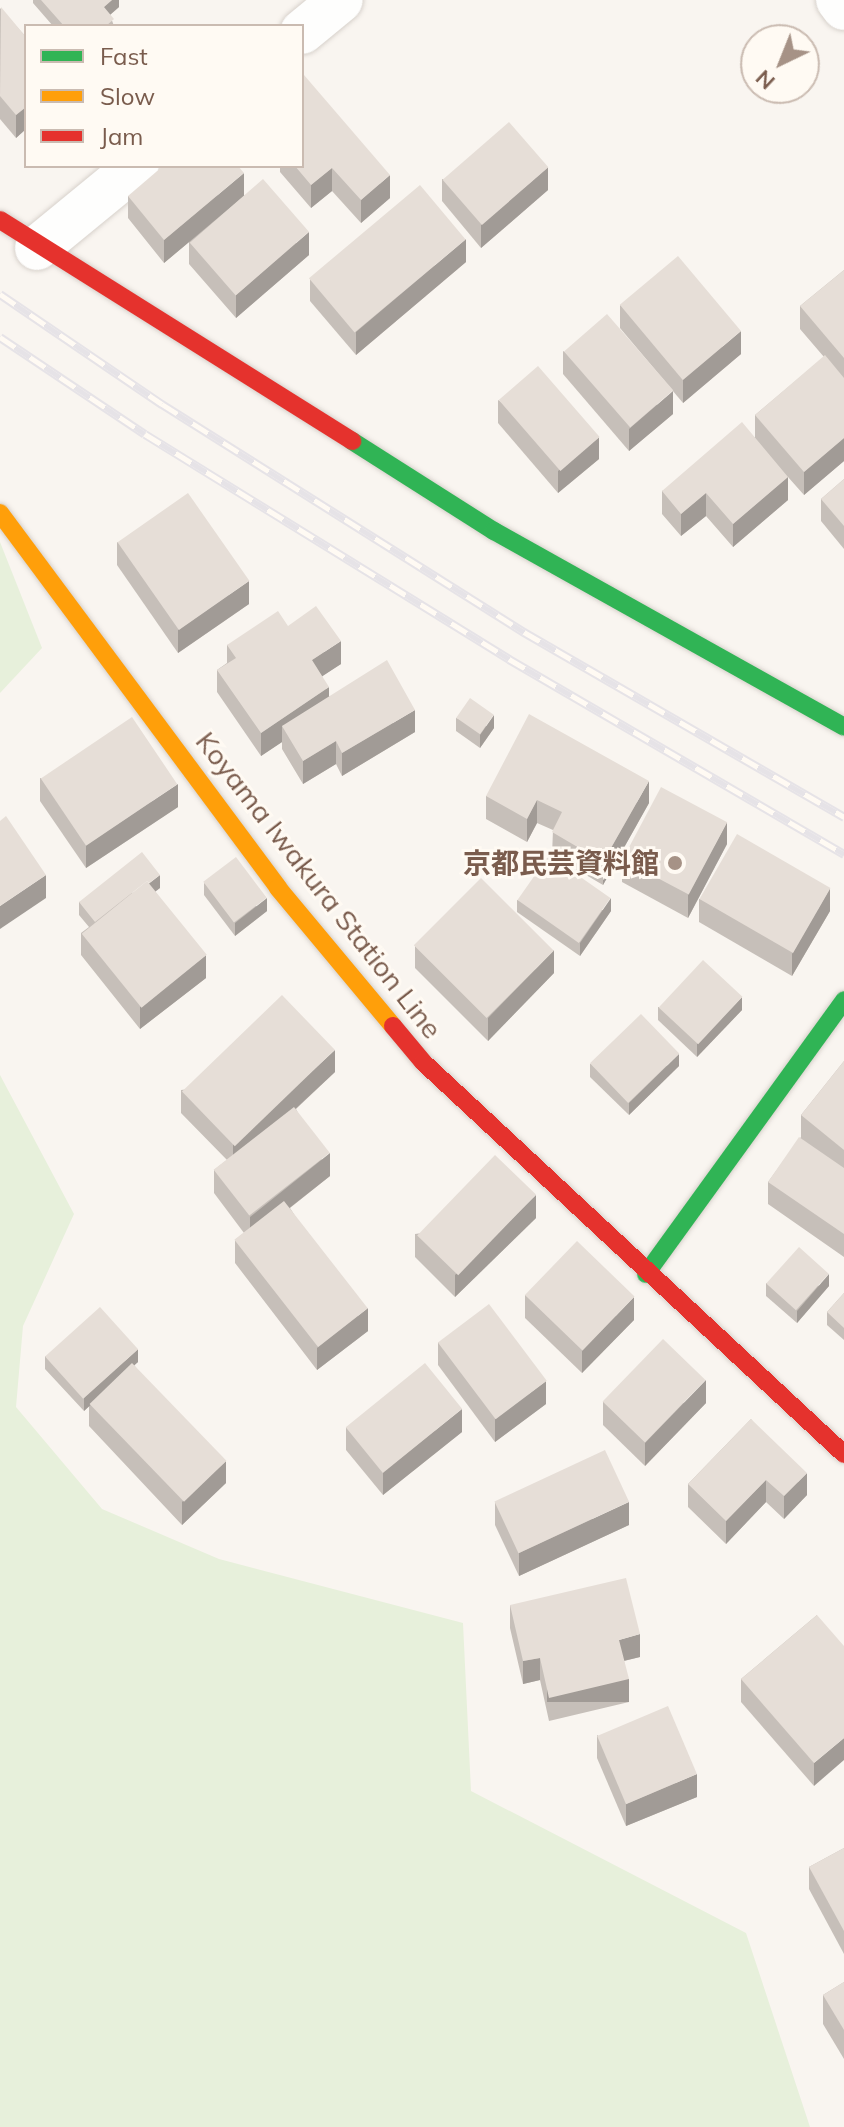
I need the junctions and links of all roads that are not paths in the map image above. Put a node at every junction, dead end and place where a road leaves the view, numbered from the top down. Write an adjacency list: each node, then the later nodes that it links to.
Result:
1 (341, 0): 4 (street)
2 (838, 0): 3 (street)
3 (844, 8)
4 (304, 30)
5 (135, 168): 7 (street)
6 (0, 220): 7 (street)
7 (37, 248): 9 (street)
8 (0, 513): 11 (street, Koyama Iwakura Station Line)
9 (844, 727)
10 (844, 1000): 11 (street)
11 (646, 1274): 12 (street, Koyama Iwakura Station Line)
12 (844, 1454)

